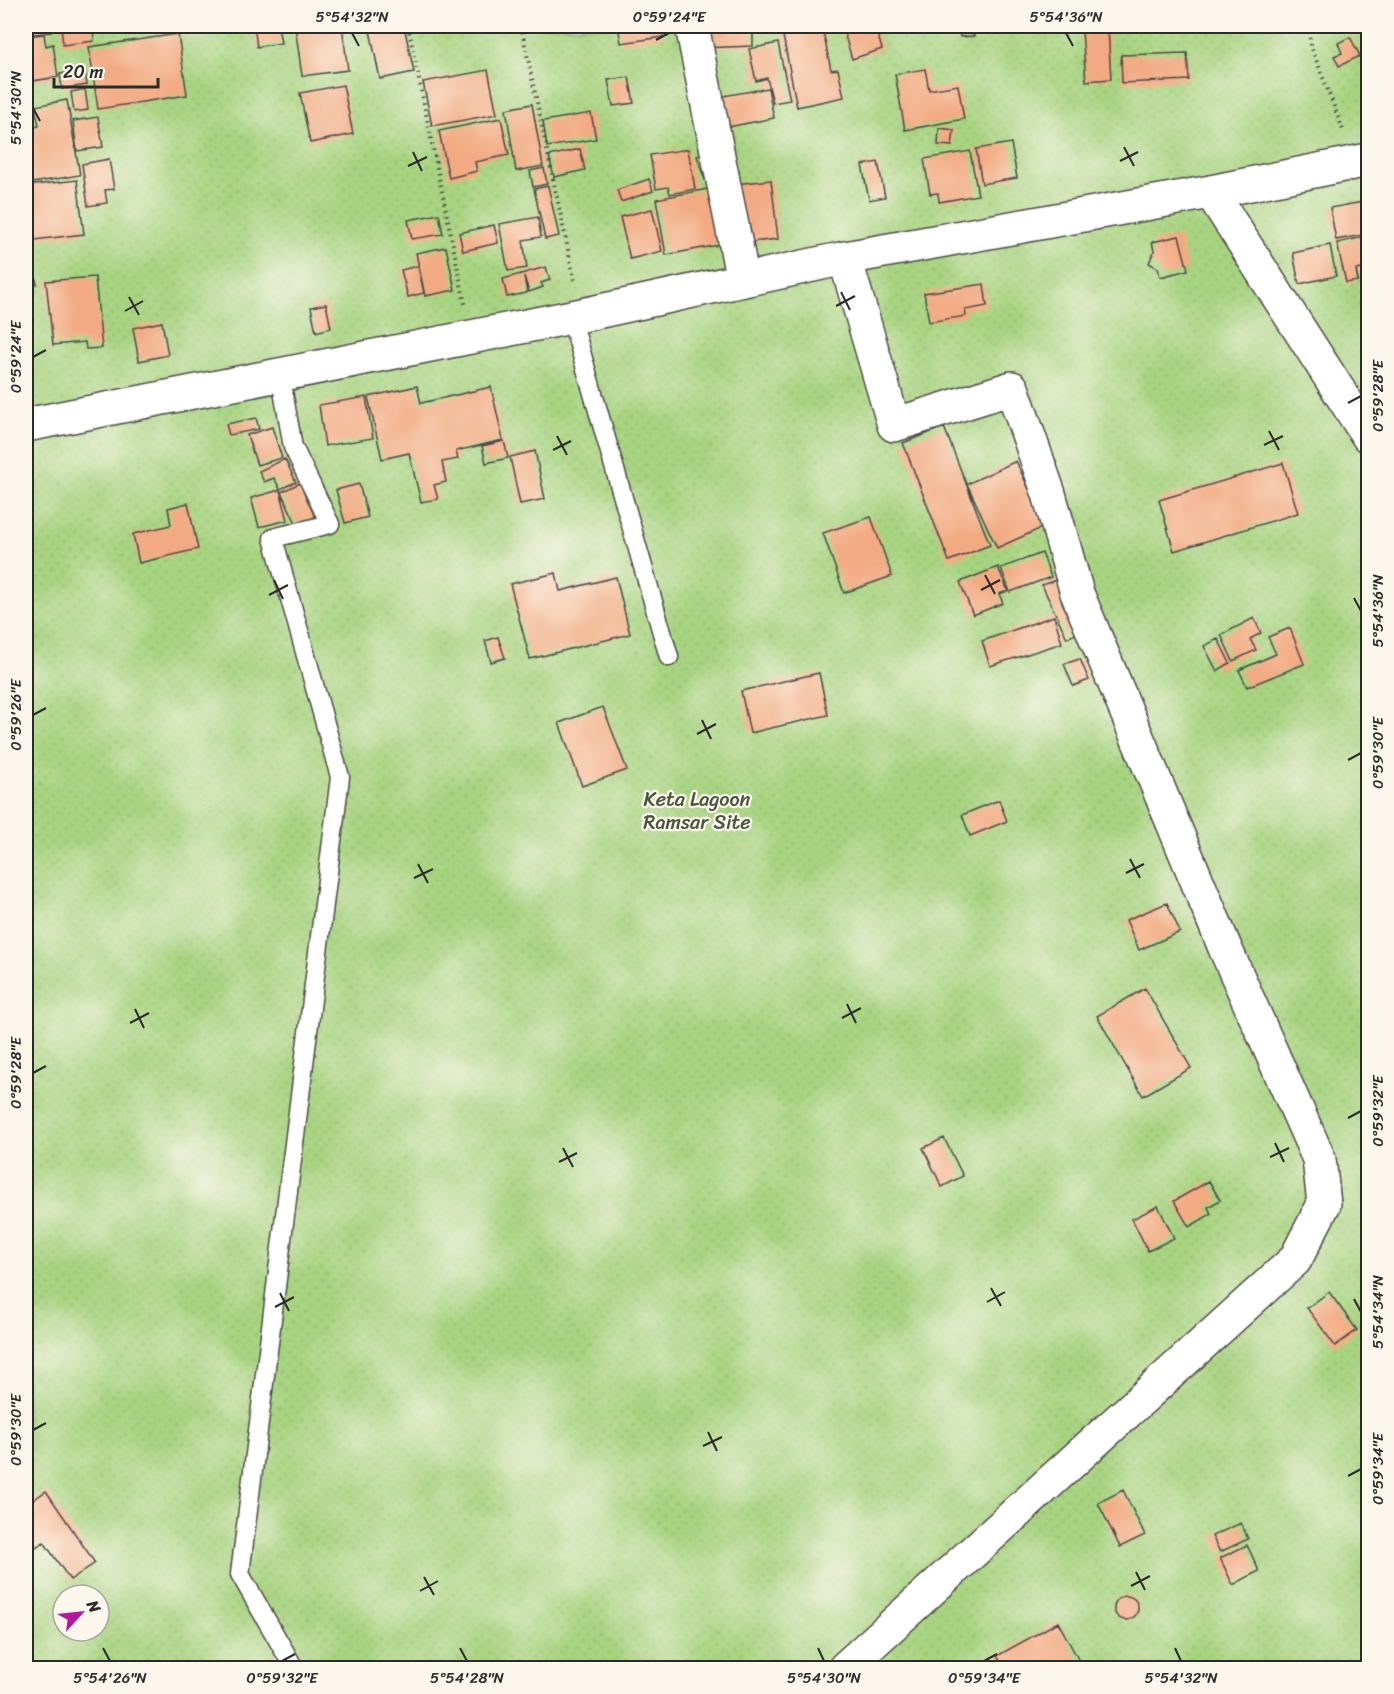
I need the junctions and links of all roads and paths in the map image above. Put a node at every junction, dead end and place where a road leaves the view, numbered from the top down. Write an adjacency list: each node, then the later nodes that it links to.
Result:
1 (408, 26): 10 (path)
2 (521, 26): 9 (path)
3 (692, 26): 8 (street)
4 (1307, 26): 5 (path)
5 (1362, 161): 6 (street)
6 (1210, 192): 7 (street); 13 (street)
7 (845, 258): 8 (street); 16 (street)
8 (743, 280): 9 (street)
9 (576, 316): 10 (street); 14 (lane)
10 (471, 336): 11 (street)
11 (280, 374): 12 (street); 15 (lane)
12 (26, 425)
13 (1368, 436)
14 (669, 657)
15 (294, 1668)
16 (845, 1668)

